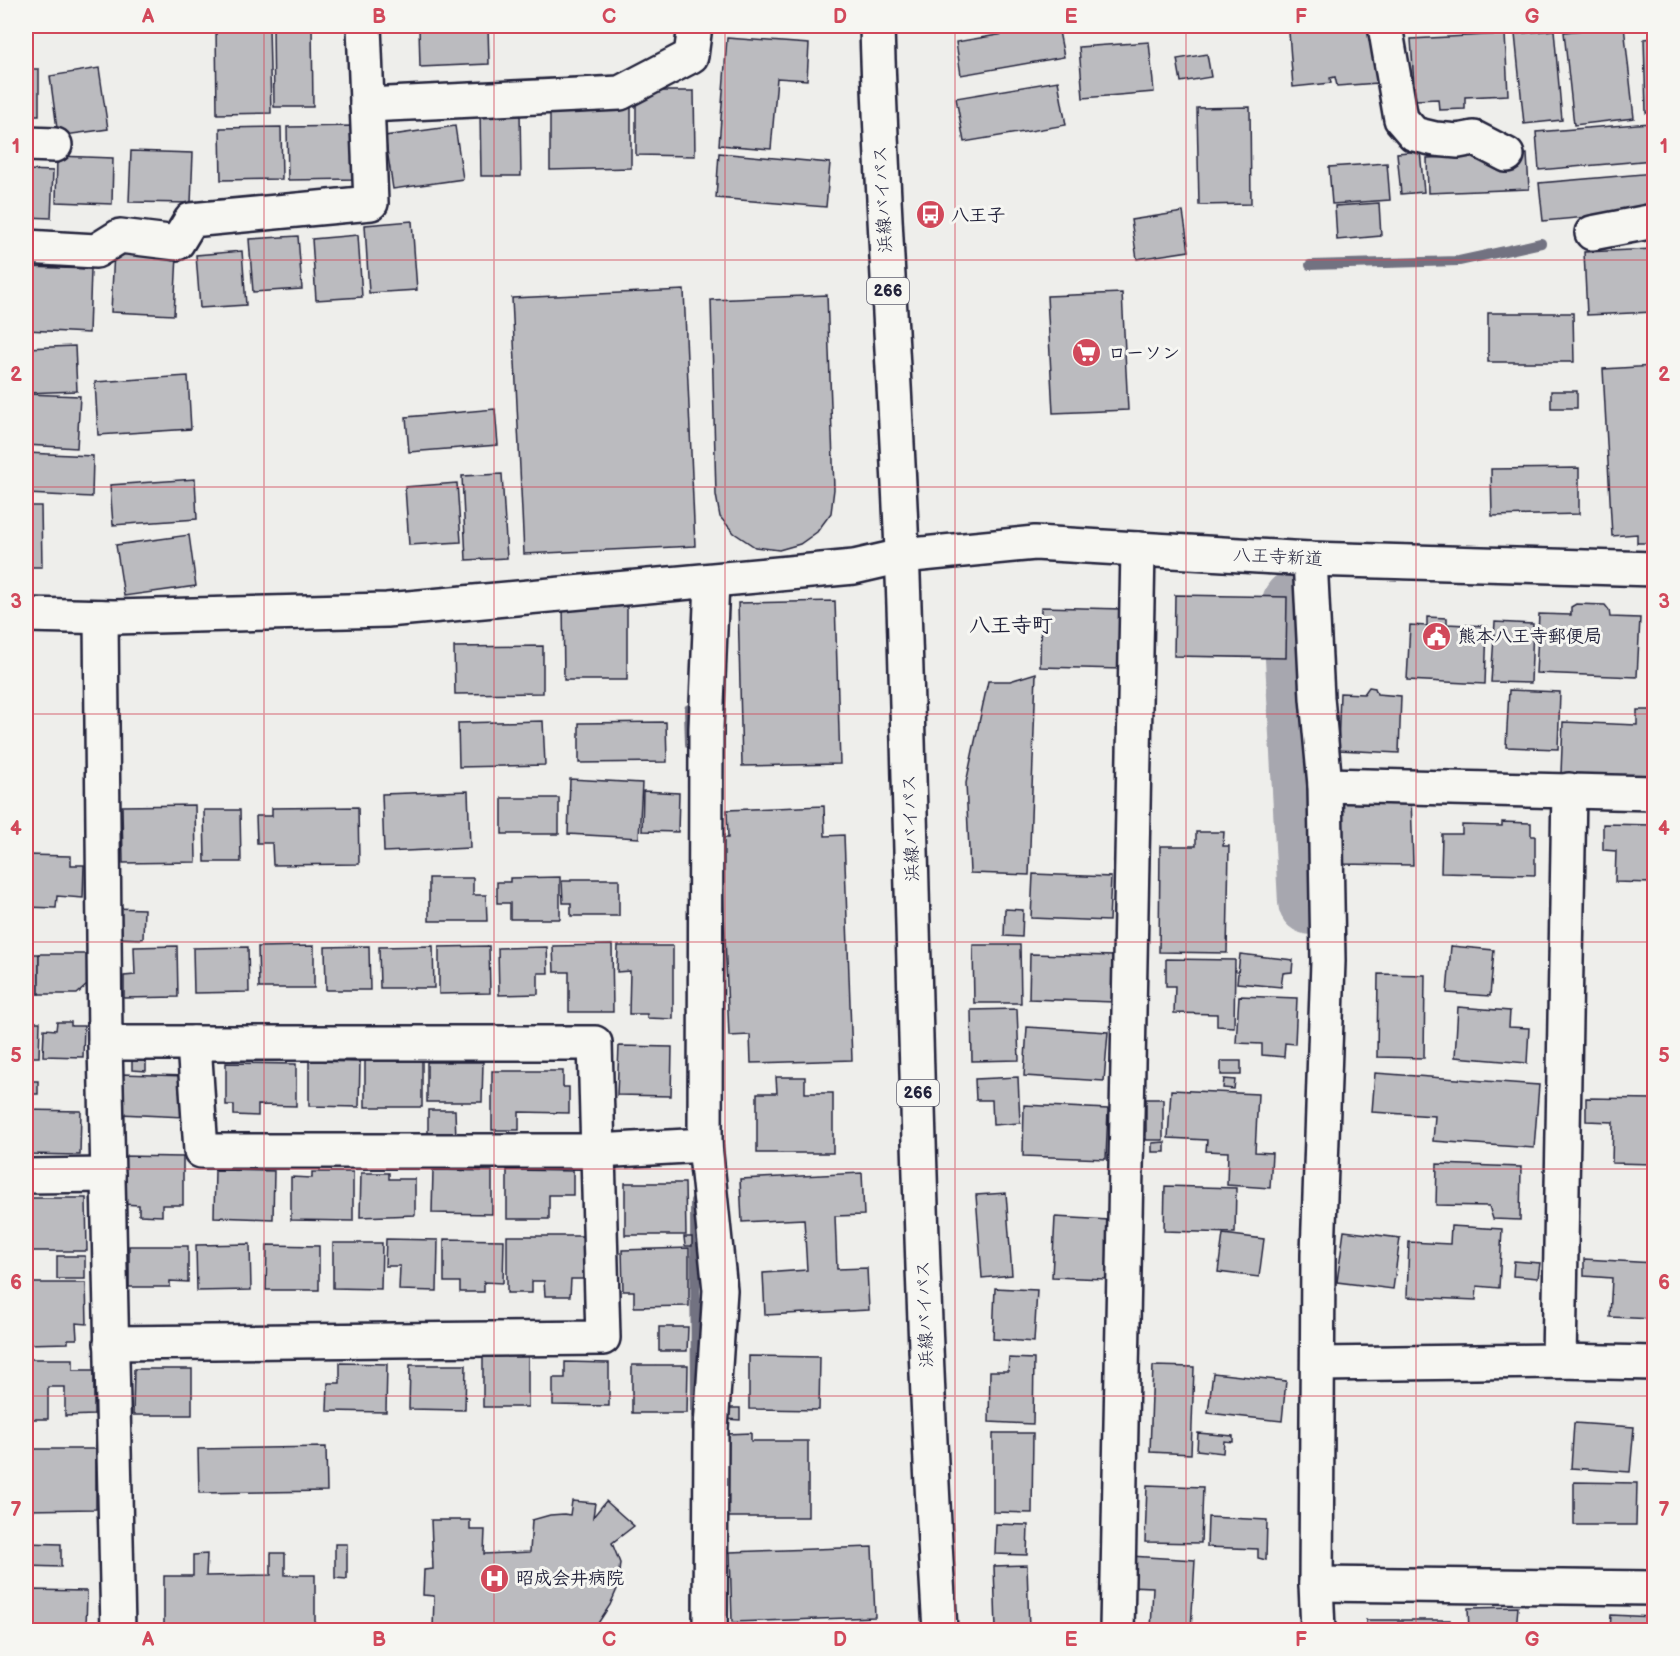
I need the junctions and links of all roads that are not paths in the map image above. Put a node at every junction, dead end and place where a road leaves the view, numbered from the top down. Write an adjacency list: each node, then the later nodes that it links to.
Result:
1 (364, 26): 5 (main road)
2 (695, 26): 5 (main road)
3 (877, 26): 11 (main road, 浜線バイパス / 266)
4 (1385, 26): 6 (main road)
5 (367, 105): 9 (main road)
6 (1507, 155)
7 (1654, 222): 8 (main road)
8 (1592, 233)
9 (26, 247)
10 (1138, 549): 11 (main road, 八王寺新道); 12 (main road, 八王寺新道); 35 (main road)
11 (902, 555): 14 (main road, 八王寺新道); 34 (main road, 浜線バイパス / 266)
12 (1310, 559): 13 (main road, 八王寺新道); 17 (main road)
13 (1654, 569)
14 (712, 581): 16 (main road, 八王寺新道); 22 (main road)
15 (26, 615): 16 (main road, 八王寺新道)
16 (101, 617): 20 (main road)
17 (1325, 785): 18 (main road); 29 (main road)
18 (1569, 790): 19 (main road); 27 (main road)
19 (1654, 793)
20 (105, 1043): 21 (main road); 24 (main road)
21 (194, 1043): 23 (main road); 23 (main road)
22 (705, 1145): 23 (main road); 33 (main road)
23 (598, 1151): 26 (main road)
24 (108, 1175): 25 (main road); 26 (main road)
25 (26, 1176)
26 (111, 1343): 32 (main road)
27 (1559, 1361): 28 (main road); 29 (main road)
28 (1654, 1363)
29 (1319, 1364): 30 (main road)
30 (1316, 1584): 31 (main road); 36 (main road)
31 (1654, 1588)
32 (118, 1630)
33 (710, 1630)
34 (940, 1630)
35 (1117, 1630)
36 (1318, 1630)

